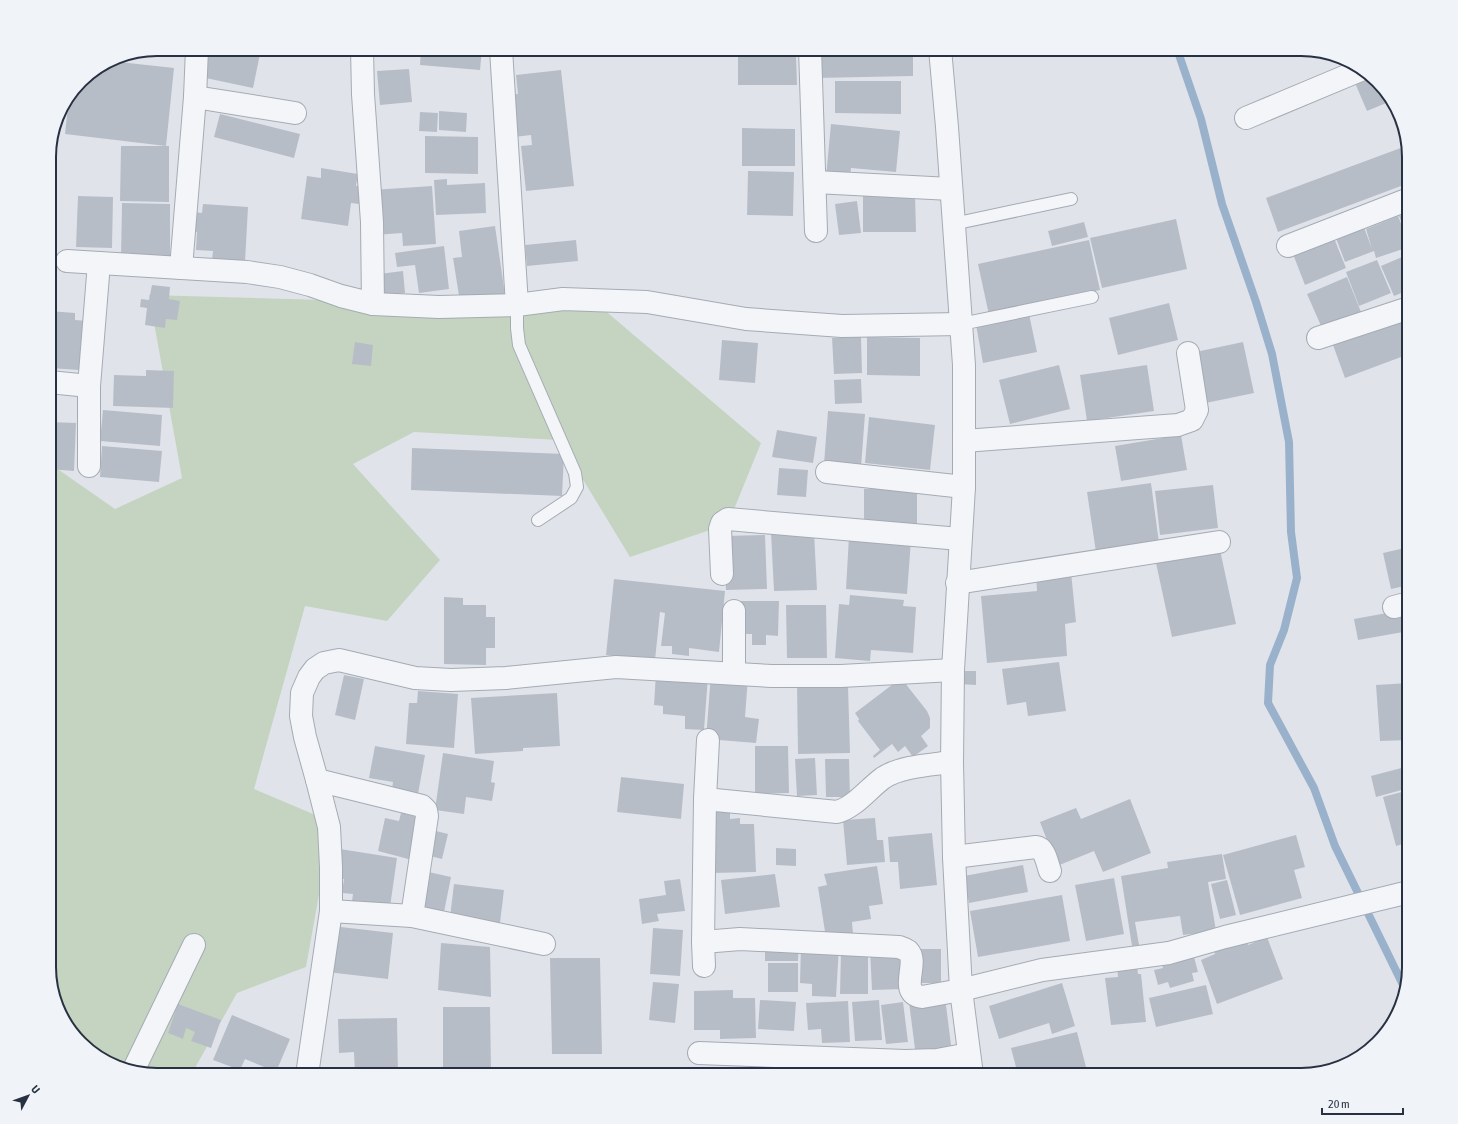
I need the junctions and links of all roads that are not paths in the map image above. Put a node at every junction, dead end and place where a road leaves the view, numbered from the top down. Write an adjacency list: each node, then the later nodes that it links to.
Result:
1 (197, 56): 7 (street)
2 (362, 56): 21 (street)
3 (501, 56): 22 (street)
4 (810, 56): 10 (street)
5 (941, 56): 11 (street)
6 (1356, 72): 9 (street)
7 (196, 97): 8 (street); 19 (street)
8 (295, 113)
9 (1246, 118)
10 (814, 182): 11 (street); 15 (street)
11 (951, 188): 14 (street)
12 (1071, 199): 14 (lane)
13 (1402, 202): 16 (street)
14 (953, 224): 24 (street)
15 (816, 231)
16 (1288, 246)
17 (67, 261): 18 (street)
18 (99, 263): 19 (street); 28 (street)
19 (181, 268): 21 (street)
20 (1092, 297): 24 (lane)
21 (373, 304): 22 (street)
22 (517, 305): 24 (street); 33 (lane)
23 (1402, 310): 25 (street)
24 (961, 324): 29 (street)
25 (1318, 338)
26 (1188, 353): 29 (street)
27 (56, 383): 28 (street)
28 (89, 386): 30 (street)
29 (964, 441): 32 (street)
30 (89, 466)
31 (827, 472): 32 (street)
32 (964, 487): 34 (street)
33 (538, 520)
34 (960, 539): 36 (street); 37 (street)
35 (1219, 542): 37 (street)
36 (722, 574)
37 (957, 583): 39 (street)
38 (734, 611): 40 (street)
39 (953, 670): 40 (street); 42 (street)
40 (734, 674): 43 (street)
41 (708, 740): 44 (street)
42 (952, 762): 44 (street); 45 (street)
43 (318, 780): 48 (street); 49 (street)
44 (705, 799): 50 (street)
45 (954, 858): 46 (street); 54 (street)
46 (1050, 871)
47 (1402, 894): 54 (street)
48 (331, 911): 49 (street); 58 (street)
49 (412, 916): 51 (street)
50 (703, 942): 53 (street); 54 (street)
51 (544, 944)
52 (194, 945): 57 (street)
53 (704, 966)
54 (962, 990): 56 (street)
55 (699, 1053): 56 (street)
56 (971, 1065)
57 (136, 1066)
58 (308, 1068)

